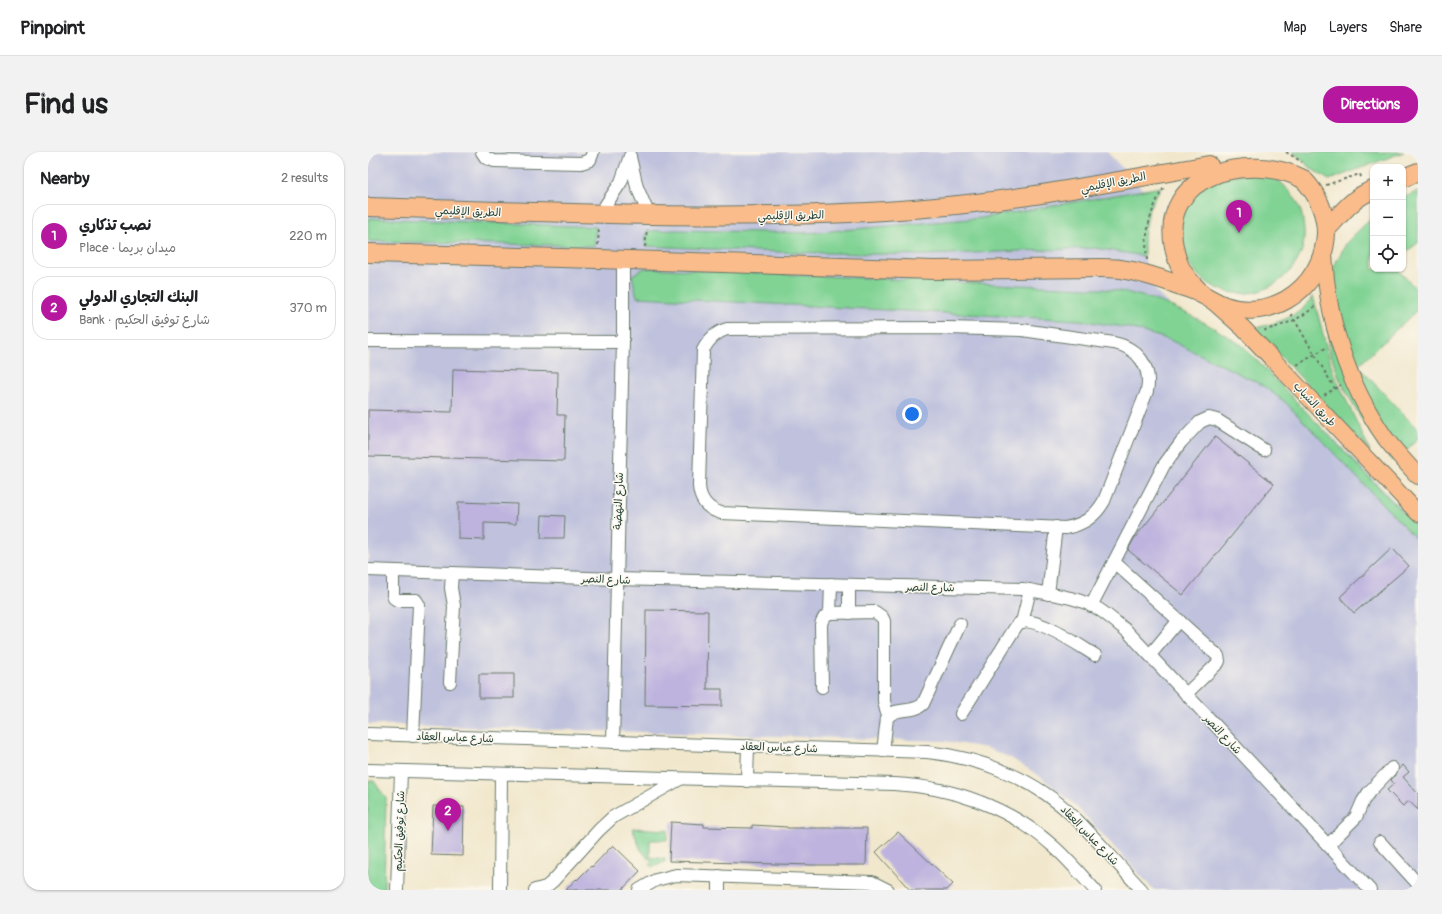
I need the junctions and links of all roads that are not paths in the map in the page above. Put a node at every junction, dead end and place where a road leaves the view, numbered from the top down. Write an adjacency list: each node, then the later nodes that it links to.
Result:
1 (482, 152): 2 (street)
2 (593, 152)
3 (630, 154): 10 (street); 11 (street)
4 (1240, 154): 5 (highway); 12 (highway)
5 (1212, 165): 11 (highway, الطريق الإقليمي); 16 (highway)
6 (1418, 172): 7 (highway)
7 (1406, 177)
8 (1370, 191): 12 (highway)
9 (368, 207): 10 (highway, الطريق الإقليمي)
10 (599, 215): 11 (highway, الطريق الإقليمي)
11 (649, 215)
12 (1326, 230): 13 (highway)
13 (1324, 252): 16 (highway); 20 (main road)
14 (368, 253): 15 (highway)
15 (623, 260): 16 (highway); 18 (street, شارع النهضة)
16 (1205, 296): 21 (main road, طريق الشباب)
17 (368, 341): 18 (street)
18 (623, 342): 27 (street, شارع النهضة)
19 (1264, 450): 23 (street)
20 (1418, 476)
21 (1418, 513)
22 (1056, 527): 22 (street); 31 (street)
23 (1114, 562): 32 (street); 35 (street)
24 (368, 570): 25 (street, شارع النصر)
25 (393, 571): 26 (street, شارع النصر); 46 (street)
26 (452, 573): 27 (street, شارع النصر); 40 (street)
27 (616, 579): 28 (street, شارع النصر); 47 (street, شارع النهضة)
28 (831, 584): 29 (street, شارع النصر); 33 (street)
29 (849, 585): 30 (street, شارع النصر); 34 (street)
30 (1030, 590): 31 (street, شارع النصر); 36 (street)
31 (1048, 594): 32 (street, شارع النصر)
32 (1091, 606): 39 (street, شارع النصر)
33 (830, 613): 34 (street); 41 (street)
34 (848, 613): 44 (street)
35 (1179, 620): 39 (street); 42 (street)
36 (1022, 622): 38 (street); 43 (street)
37 (960, 624): 44 (street)
38 (1095, 655)
39 (1150, 655): 42 (street, شارع النصر)
40 (450, 682)
41 (822, 687)
42 (1186, 694): 57 (street, شارع النصر)
43 (961, 714)
44 (889, 715): 49 (street)
45 (368, 734): 46 (street, شارع عباس العقاد)
46 (413, 736): 47 (street, شارع عباس العقاد)
47 (613, 742): 48 (street, شارع عباس العقاد)
48 (748, 746): 49 (street, شارع عباس العقاد); 55 (street)
49 (883, 751): 68 (street, شارع عباس العقاد)
50 (1392, 768): 57 (street)
51 (368, 770): 52 (street)
52 (401, 771): 53 (street); 61 (street, شارع توفيق الحكيم)
53 (501, 774): 54 (street); 62 (street)
54 (681, 779): 55 (street); 63 (street)
55 (747, 780): 67 (street)
56 (1380, 842): 59 (street)
57 (1328, 845): 69 (street, شارع النصر)
58 (719, 876): 60 (street); 64 (street); 65 (street)
59 (1418, 884)
60 (822, 885): 66 (street)
61 (397, 890)
62 (500, 890)
63 (535, 890)
64 (639, 890)
65 (718, 890)
66 (888, 890)
67 (1095, 890)
68 (1142, 890)
69 (1370, 890)

